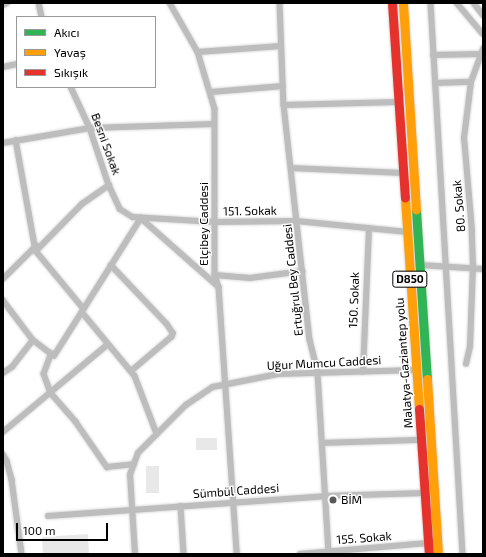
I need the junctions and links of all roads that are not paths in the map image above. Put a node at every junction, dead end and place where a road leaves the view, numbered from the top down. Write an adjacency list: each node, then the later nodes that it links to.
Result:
1 (7, 3): 10 (street)
2 (40, 3): 12 (street)
3 (170, 3): 16 (street, Elçibey Caddesi)
4 (280, 3): 14 (street, Ertuğrul Bey Caddesi)
5 (392, 3): 25 (highway, Malatya-Gaziantep yolu / D850)
6 (403, 3): 42 (highway, Malatya-Gaziantep yolu / D850)
7 (431, 3): 17 (street)
8 (457, 3): 13 (street)
9 (474, 3): 11 (street)
10 (3, 5)
11 (483, 15)
12 (42, 16)
13 (483, 34)
14 (281, 46): 16 (street); 22 (street, Ertuğrul Bey Caddesi)
15 (482, 51): 17 (street); 20 (street, 80. Sokak)
16 (198, 52): 24 (street, Elçibey Caddesi)
17 (433, 55): 21 (street)
18 (16, 64): 19 (street)
19 (3, 67)
20 (471, 82): 21 (street); 44 (street, 80. Sokak)
21 (435, 83): 43 (street)
22 (283, 86): 24 (street); 26 (street, Ertuğrul Bey Caddesi)
23 (71, 88): 28 (street, Besni Sokak)
24 (211, 92): 27 (street, Elçibey Caddesi)
25 (398, 102): 26 (street); 32 (highway, Malatya-Gaziantep yolu / D850)
26 (284, 105): 31 (street, Ertuğrul Bey Caddesi)
27 (214, 124): 28 (street); 37 (street, Elçibey Caddesi)
28 (90, 128): 29 (street); 33 (street, Besni Sokak)
29 (16, 140): 30 (street); 40 (street)
30 (3, 143)
31 (291, 168): 32 (street); 36 (street, Ertuğrul Bey Caddesi)
32 (403, 173): 39 (highway, Malatya-Gaziantep yolu / D850)
33 (109, 185): 34 (street, Besni Sokak); 40 (street)
34 (120, 209): 35 (street, 151. Sokak)
35 (141, 218): 37 (street, 151. Sokak); 41 (street); 49 (street)
36 (297, 221): 37 (street, 151. Sokak); 38 (street, 151. Sokak); 46 (street, Ertuğrul Bey Caddesi)
37 (215, 222): 47 (street, Elçibey Caddesi)
38 (369, 229): 39 (street, 151. Sokak); 58 (street, 150. Sokak)
39 (407, 232): 56 (highway, Malatya-Gaziantep yolu / D850)
40 (36, 248): 48 (street); 51 (street)
41 (112, 265): 51 (street); 57 (street)
42 (420, 265): 43 (street); 83 (highway, Malatya-Gaziantep yolu / D850)
43 (448, 266): 44 (street); 84 (street)
44 (473, 267): 45 (street); 55 (street, 80. Sokak)
45 (483, 269)
46 (303, 271): 47 (street); 60 (street, Ertuğrul Bey Caddesi)
47 (215, 275): 49 (street, Elçibey Caddesi)
48 (3, 280)
49 (219, 287): 61 (street, Elçibey Caddesi)
50 (3, 300): 52 (street)
51 (83, 311): 53 (street); 54 (street)
52 (33, 340): 54 (street); 59 (street)
53 (107, 346): 57 (street); 62 (street)
54 (53, 354): 62 (street)
55 (466, 364)
56 (416, 370): 58 (street, Uğur Mumcu Caddesi); 65 (highway, Malatya-Gaziantep yolu / D850)
57 (132, 371): 64 (street)
58 (363, 372): 60 (street, Uğur Mumcu Caddesi)
59 (3, 373)
60 (318, 374): 61 (street, Uğur Mumcu Caddesi); 66 (street, Ertuğrul Bey Caddesi)
61 (226, 385): 64 (street, Uğur Mumcu Caddesi); 71 (street, Elçibey Caddesi)
62 (51, 393): 63 (street); 68 (street)
63 (3, 432)
64 (157, 434): 68 (street, Uğur Mumcu Caddesi)
65 (422, 440): 66 (street); 69 (highway, Malatya-Gaziantep yolu / D850)
66 (323, 443): 70 (street, Ertuğrul Bey Caddesi)
67 (3, 454): 77 (street)
68 (134, 464): 73 (street, Uğur Mumcu Caddesi)
69 (425, 493): 70 (street, Sümbül Caddesi); 75 (highway, Malatya-Gaziantep yolu / D850)
70 (324, 496): 71 (street, Sümbül Caddesi); 76 (street, Ertuğrul Bey Caddesi)
71 (235, 502): 72 (street, Sümbül Caddesi); 80 (street, Elçibey Caddesi)
72 (181, 506): 73 (street, Sümbül Caddesi); 79 (street)
73 (132, 510): 74 (street, Sümbül Caddesi); 78 (street)
74 (48, 516)
75 (428, 543): 76 (street, 155. Sokak); 82 (highway, Malatya-Gaziantep yolu / D850)
76 (329, 553): 81 (street, 155. Sokak)
77 (22, 554)
78 (135, 554)
79 (184, 554)
80 (237, 554)
81 (300, 554)
82 (429, 554)
83 (438, 554)
84 (463, 554)

